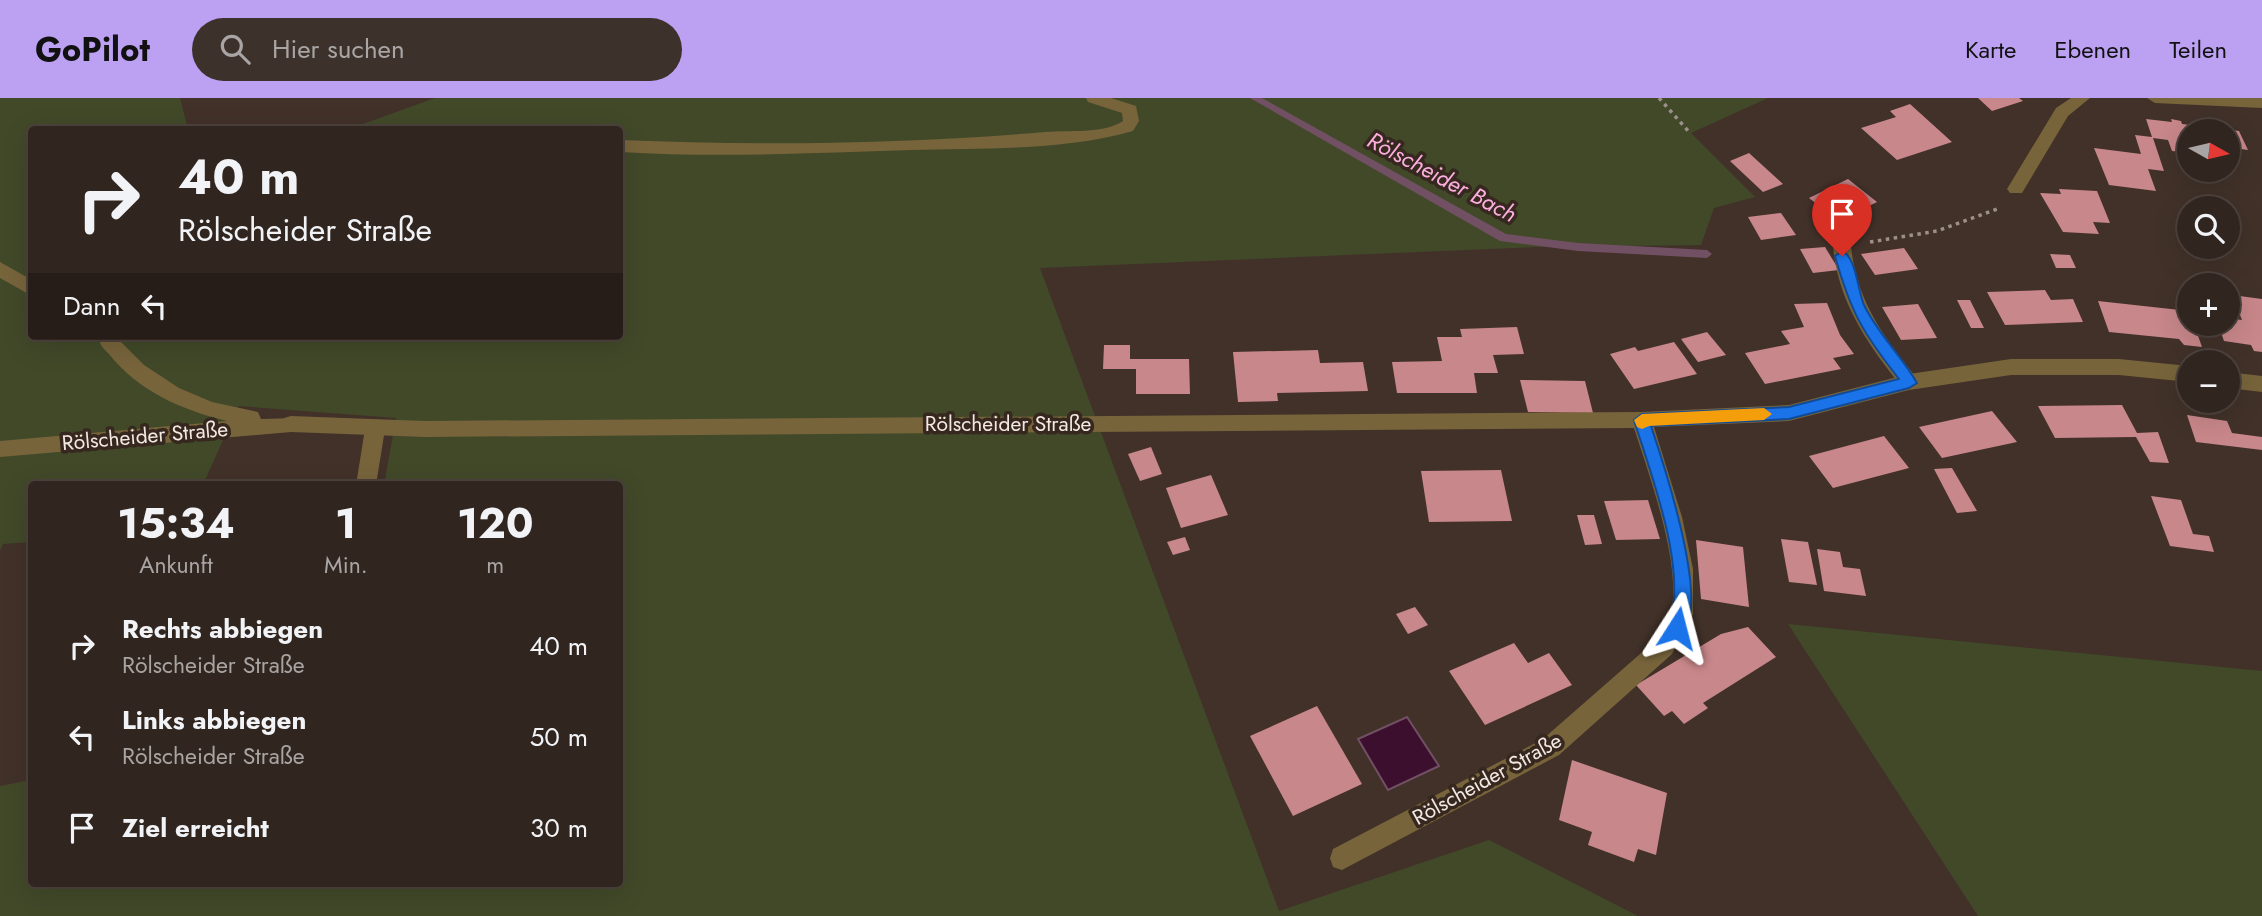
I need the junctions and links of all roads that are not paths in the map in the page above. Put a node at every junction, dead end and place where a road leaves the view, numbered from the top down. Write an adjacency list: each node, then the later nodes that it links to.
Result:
1 (1094, 98): 5 (street)
2 (2082, 98): 6 (street)
3 (2155, 98): 4 (street)
4 (2262, 103)
5 (623, 146)
6 (2016, 189)
7 (1842, 246): 13 (street)
8 (0, 269): 9 (street)
9 (28, 286)
10 (109, 340): 16 (street, Rölscheider Straße)
11 (2177, 373): 13 (street, Rölscheider Straße)
12 (2240, 381): 14 (street)
13 (1909, 383): 15 (street, Rölscheider Straße)
14 (2262, 384)
15 (1642, 420): 17 (street, Rölscheider Straße); 20 (street, Rölscheider Straße)
16 (291, 424): 17 (street, Rölscheider Straße); 18 (street, Rölscheider Straße)
17 (375, 429): 19 (street)
18 (0, 449)
19 (367, 481)
20 (1342, 858)

